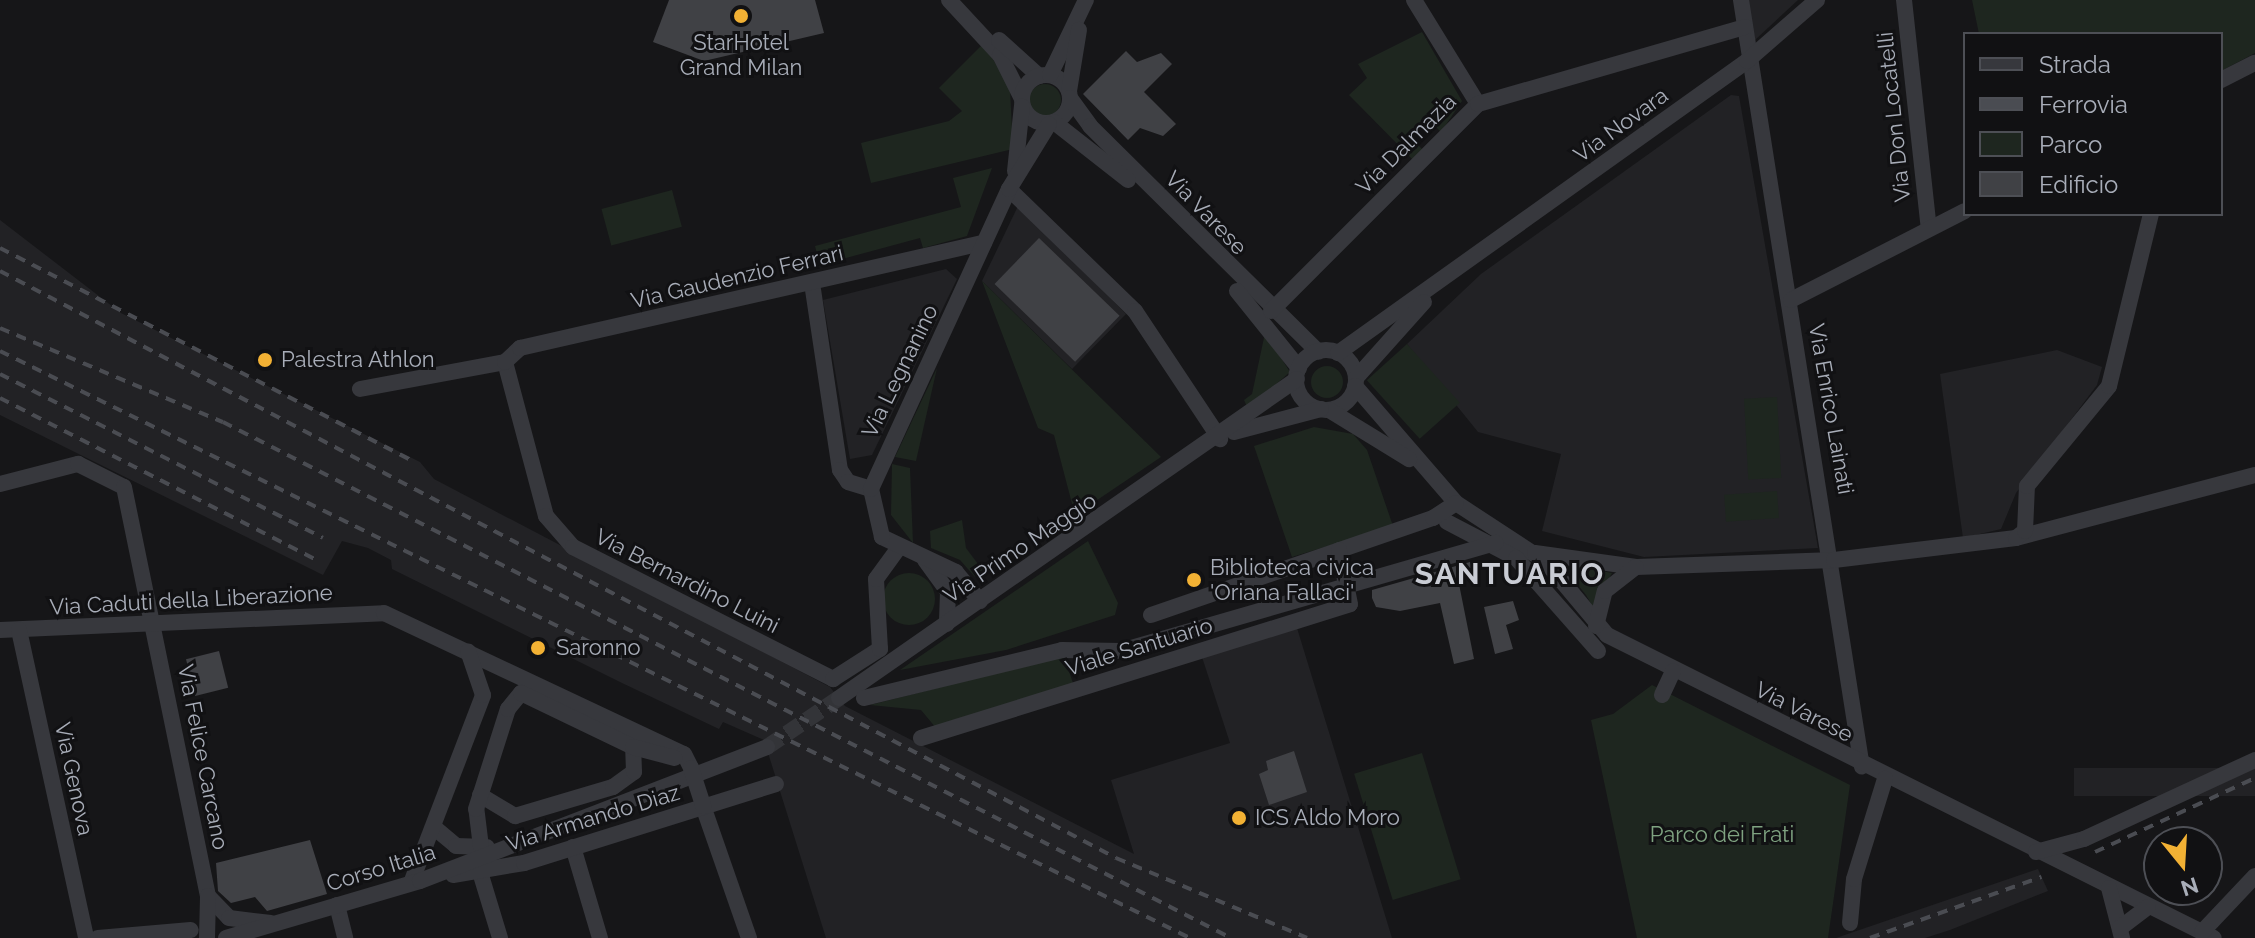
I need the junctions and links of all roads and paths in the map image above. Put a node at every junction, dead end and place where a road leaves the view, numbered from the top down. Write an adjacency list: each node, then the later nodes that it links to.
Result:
1 (949, 0): 15 (street)
2 (960, 0): 12 (street)
3 (1086, 0): 8 (street)
4 (1414, 0): 16 (street)
5 (1741, 0): 9 (street, Via Enrico Lainati)
6 (1817, 0): 10 (street, Via Novara)
7 (1904, 0): 21 (street, Via Don Locatelli)
8 (1079, 20): 12 (street); 14 (street)
9 (1745, 27): 10 (street, Via Enrico Lainati); 16 (street, Via Dalmazia)
10 (1747, 61): 23 (street, Via Novara); 25 (street, Via Enrico Lainati)
11 (2255, 63): 13 (street)
12 (1045, 76): 14 (street, Via Varese); 15 (street)
13 (2223, 79)
14 (1070, 95): 17 (street, Via Legnanino); 26 (street, Via Varese)
15 (1022, 102): 17 (street, Via Varese); 18 (street, Via Legnanino)
16 (1478, 104): 26 (street, Via Dalmazia)
17 (1052, 123): 18 (street, Via Legnanino); 30 (street, Via Varese)
18 (1011, 187): 22 (street, Via Legnanino); 34 (street)
19 (1963, 212): 21 (street)
20 (2151, 216): 41 (street)
21 (1929, 229): 25 (street)
22 (984, 243): 24 (street, Via Gaudenzio Ferrari); 38 (street, Via Legnanino)
23 (1446, 279): 28 (street, Via Novara); 31 (street, Via Novara)
24 (812, 283): 29 (street, Via Gaudenzio Ferrari); 38 (street)
25 (1791, 300): 47 (street, Via Enrico Lainati)
26 (1271, 311): 27 (street, Via Varese)
27 (1318, 352): 28 (street); 30 (street)
28 (1338, 353): 31 (street)
29 (505, 362): 32 (street, Via Gaudenzio Ferrari); 43 (street, Via Bernardino Luini)
30 (1298, 374): 33 (street); 34 (street, Via Primo Maggio)
31 (1356, 382): 33 (street); 35 (street, Via Varese)
32 (360, 389)
33 (1325, 410): 34 (street, Via Primo Maggio); 35 (street, Via Varese)
34 (1222, 437): 50 (street, Via Primo Maggio)
35 (1419, 465): 39 (street, Via Varese)
36 (2255, 475): 41 (street)
37 (0, 484): 53 (street, Via Felice Carcano)
38 (871, 489): 43 (street)
39 (1456, 503): 44 (street); 45 (street, Via Varese)
40 (1447, 522): 42 (street)
41 (2020, 535): 47 (street)
42 (1496, 544): 49 (street); 58 (street)
43 (897, 550): 46 (street)
44 (1339, 550): 49 (street); 51 (street)
45 (1534, 553): 48 (street); 54 (street, Via Varese)
46 (923, 559): 50 (street); 52 (street)
47 (1834, 560): 48 (street); 67 (street, Via Enrico Lainati)
48 (1636, 567): 54 (street)
49 (1344, 583): 62 (street, Viale Santuario); 63 (street, Viale Santuario)
50 (980, 601): 52 (street, Via Primo Maggio)
51 (1151, 615)
52 (947, 624): 61 (street, Via Primo Maggio)
53 (155, 626): 56 (street, Via Caduti della Liberazione); 57 (street, Via Caduti della Liberazione); 82 (street, Via Felice Carcano)
54 (1596, 626): 59 (street, Via Varese)
55 (0, 630): 56 (street, Via Caduti della Liberazione)
56 (19, 630): 90 (street, Via Genova)
57 (468, 651): 68 (street); 73 (street)
58 (1598, 651)
59 (1673, 671): 60 (street); 67 (street, Via Varese)
60 (1662, 695)
61 (839, 698)
62 (864, 698)
63 (921, 738)
64 (633, 747): 68 (street); 71 (street); 71 (street)
65 (767, 747): 74 (street)
66 (2255, 760): 77 (street)
67 (1862, 767): 69 (street, Via Varese)
68 (691, 768): 72 (street, bridge)
69 (1885, 779): 77 (street, Via Varese); 86 (street)
70 (776, 784): 72 (street, Via Armando Diaz)
71 (480, 795): 75 (street)
72 (703, 806): 76 (street, Via Armando Diaz); 97 (street)
73 (436, 829): 75 (street); 80 (street)
74 (502, 846): 75 (street); 80 (street, Corso Italia)
75 (481, 847)
76 (573, 847): 78 (street, Via Armando Diaz); 96 (street)
77 (2036, 852): 81 (street, Via Varese)
78 (480, 872): 80 (street, Via Armando Diaz); 95 (street)
79 (2255, 876): 89 (street)
80 (416, 882): 83 (street, Corso Italia)
81 (2109, 888): 84 (street, Via Varese); 88 (street)
82 (208, 896): 85 (street, Corso Italia); 92 (street, Via Felice Carcano)
83 (337, 905): 85 (street, Corso Italia); 94 (street)
84 (2148, 907): 88 (street); 89 (street, Via Varese)
85 (271, 923): 93 (street, Corso Italia)
86 (1850, 923)
87 (191, 930): 91 (street)
88 (2121, 933)
89 (2208, 935)
90 (86, 938)
91 (98, 938)
92 (207, 938)
93 (226, 938)
94 (345, 938)
95 (500, 938)
96 (600, 938)
97 (749, 938)

